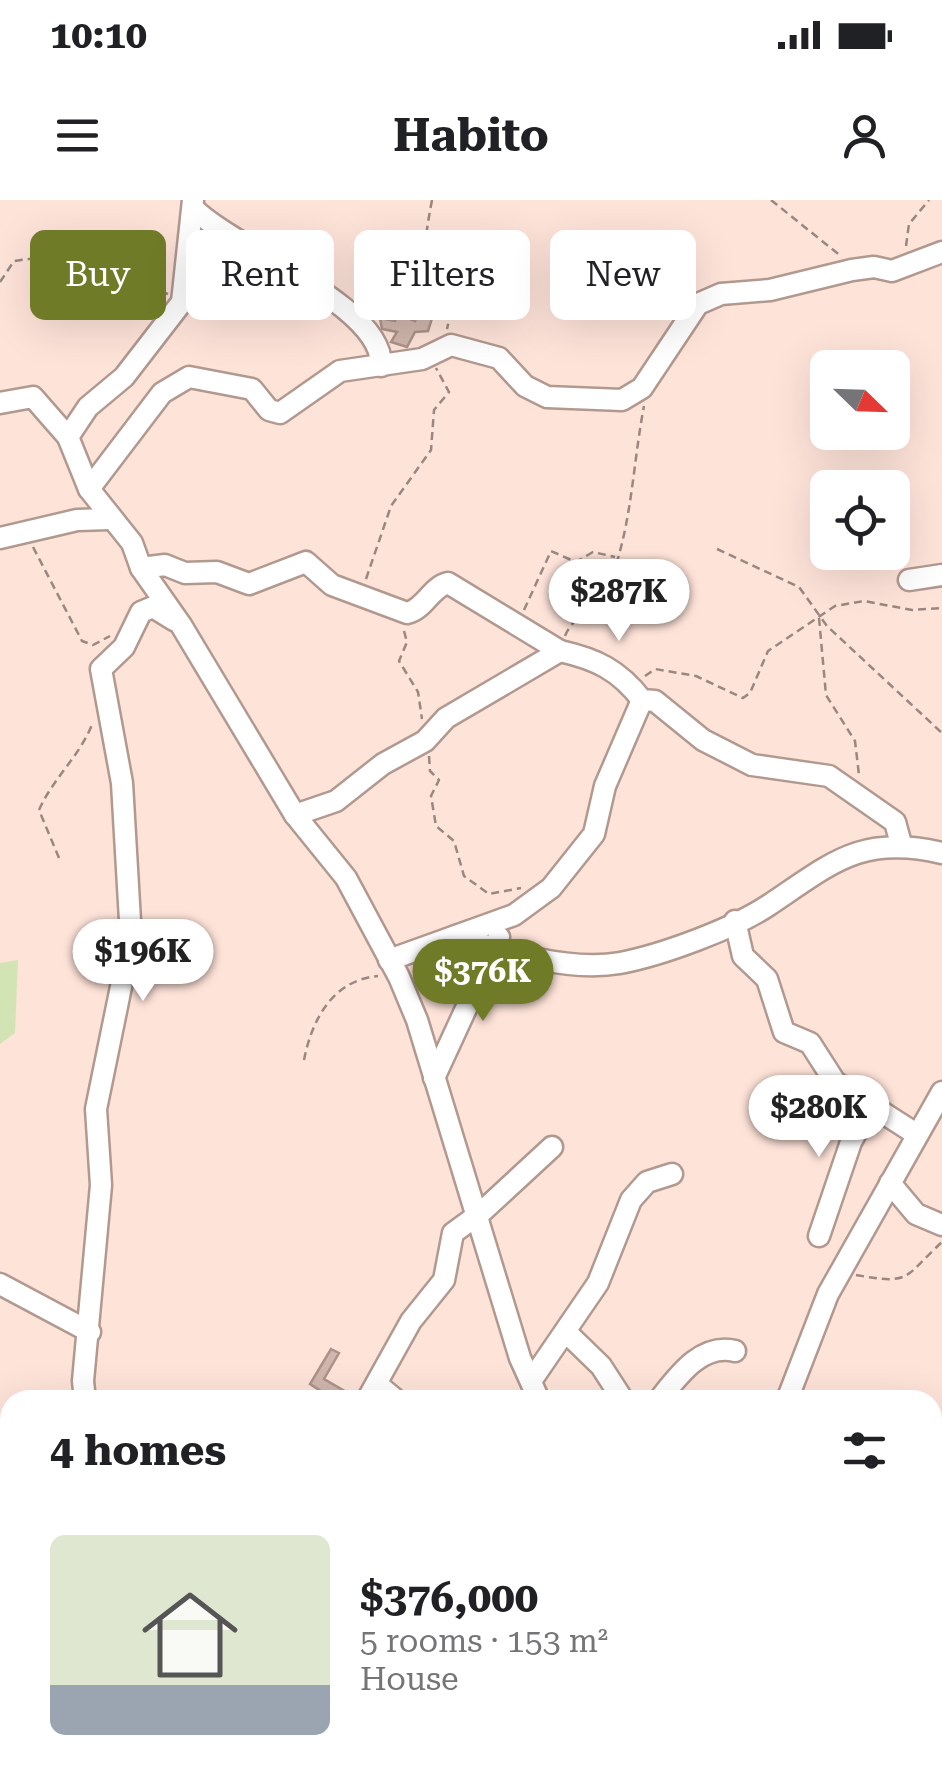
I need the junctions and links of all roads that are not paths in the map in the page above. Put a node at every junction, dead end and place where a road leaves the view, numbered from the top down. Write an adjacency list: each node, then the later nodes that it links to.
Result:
1 (193, 204): 3 (street); 5 (street)
2 (942, 252): 3 (street)
3 (381, 366): 6 (street)
4 (0, 403): 5 (street)
5 (68, 437): 6 (street)
6 (89, 489): 7 (street)
7 (110, 519): 8 (street); 9 (street)
8 (0, 538)
9 (141, 568): 12 (street); 13 (street)
10 (942, 575): 11 (street)
11 (909, 580)
12 (181, 625): 15 (street); 34 (street)
13 (560, 651): 14 (street); 15 (street)
14 (642, 700): 16 (street); 18 (street)
15 (295, 815): 22 (street)
16 (901, 844): 17 (street); 19 (street)
17 (942, 853)
18 (514, 915): 20 (street); 21 (street)
19 (735, 922): 21 (street); 25 (street)
20 (456, 936): 21 (street); 22 (street)
21 (492, 948): 23 (street)
22 (394, 969): 23 (street)
23 (434, 1078): 30 (street)
24 (942, 1092): 26 (street)
25 (871, 1106): 26 (street); 32 (street)
26 (916, 1134): 29 (street)
27 (552, 1148): 30 (street)
28 (672, 1174): 35 (street)
29 (890, 1183): 31 (street); 43 (street)
30 (474, 1218): 38 (street); 39 (street)
31 (942, 1225)
32 (819, 1236)
33 (0, 1284): 34 (street)
34 (90, 1332): 37 (street)
35 (567, 1333): 40 (street); 41 (street)
36 (735, 1352): 42 (street)
37 (84, 1390)
38 (373, 1390)
39 (535, 1390)
40 (536, 1390)
41 (617, 1390)
42 (669, 1390)
43 (789, 1390)

